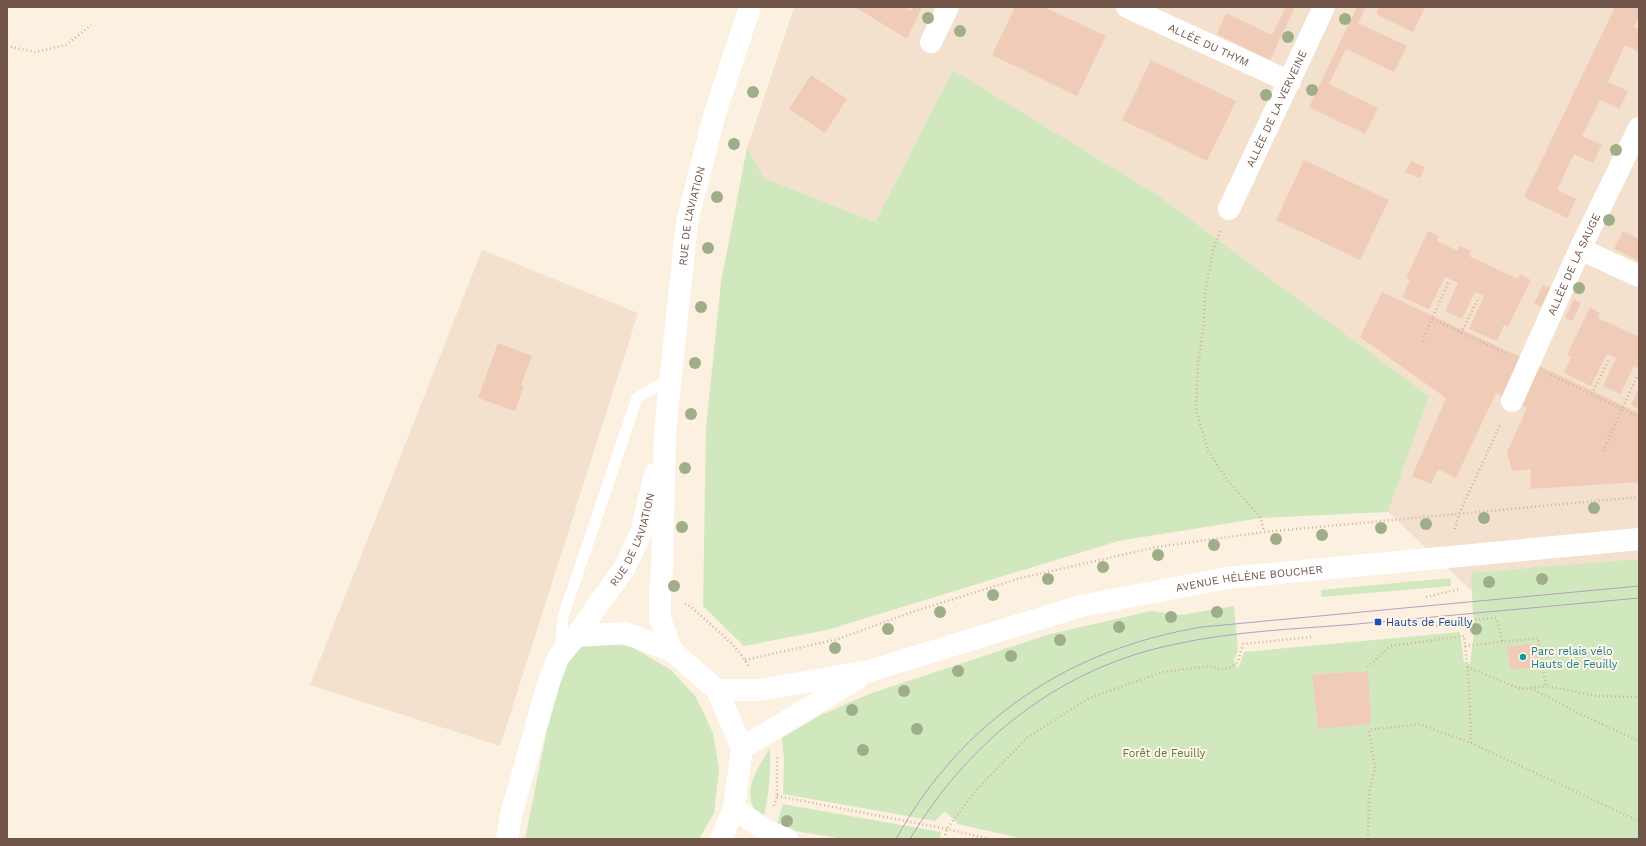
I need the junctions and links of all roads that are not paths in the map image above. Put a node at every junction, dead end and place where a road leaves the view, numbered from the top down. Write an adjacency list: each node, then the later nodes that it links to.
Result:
1 (750, 7): 11 (street, RUE DE L'AVIATION)
2 (948, 7): 5 (street)
3 (1127, 7): 6 (street, ALLÉE DU THYM)
4 (1324, 7): 6 (street, ALLÉE DE LA VERVEINE)
5 (931, 42)
6 (1290, 82): 8 (street, ALLÉE DE LA VERVEINE)
7 (1639, 128): 9 (street, ALLÉE DE LA SAUGE)
8 (1228, 209)
9 (1580, 249): 10 (street); 12 (street, ALLÉE DE LA SAUGE)
10 (1639, 276)
11 (671, 378): 13 (street, RUE DE L'AVIATION); 17 (lane)
12 (1512, 401)
13 (665, 432): 15 (street, RUE DE L'AVIATION); 16 (street, RUE DE L'AVIATION)
14 (1639, 539): 18 (street, AVENUE HÉLÈNE BOUCHER)
15 (576, 636): 16 (street, RUE DE L'AVIATION); 17 (street, RUE DE L'AVIATION)
16 (672, 651): 19 (street, RUE DE L'AVIATION)
17 (560, 656): 22 (street, RUE DE L'AVIATION)
18 (869, 671): 19 (street, AVENUE HÉLÈNE BOUCHER); 20 (street, AVENUE HÉLÈNE BOUCHER)
19 (717, 690): 20 (street, RUE DE L'AVIATION)
20 (742, 748): 21 (street)
21 (734, 808): 23 (street); 24 (street)
22 (507, 839)
23 (721, 839)
24 (787, 839)

